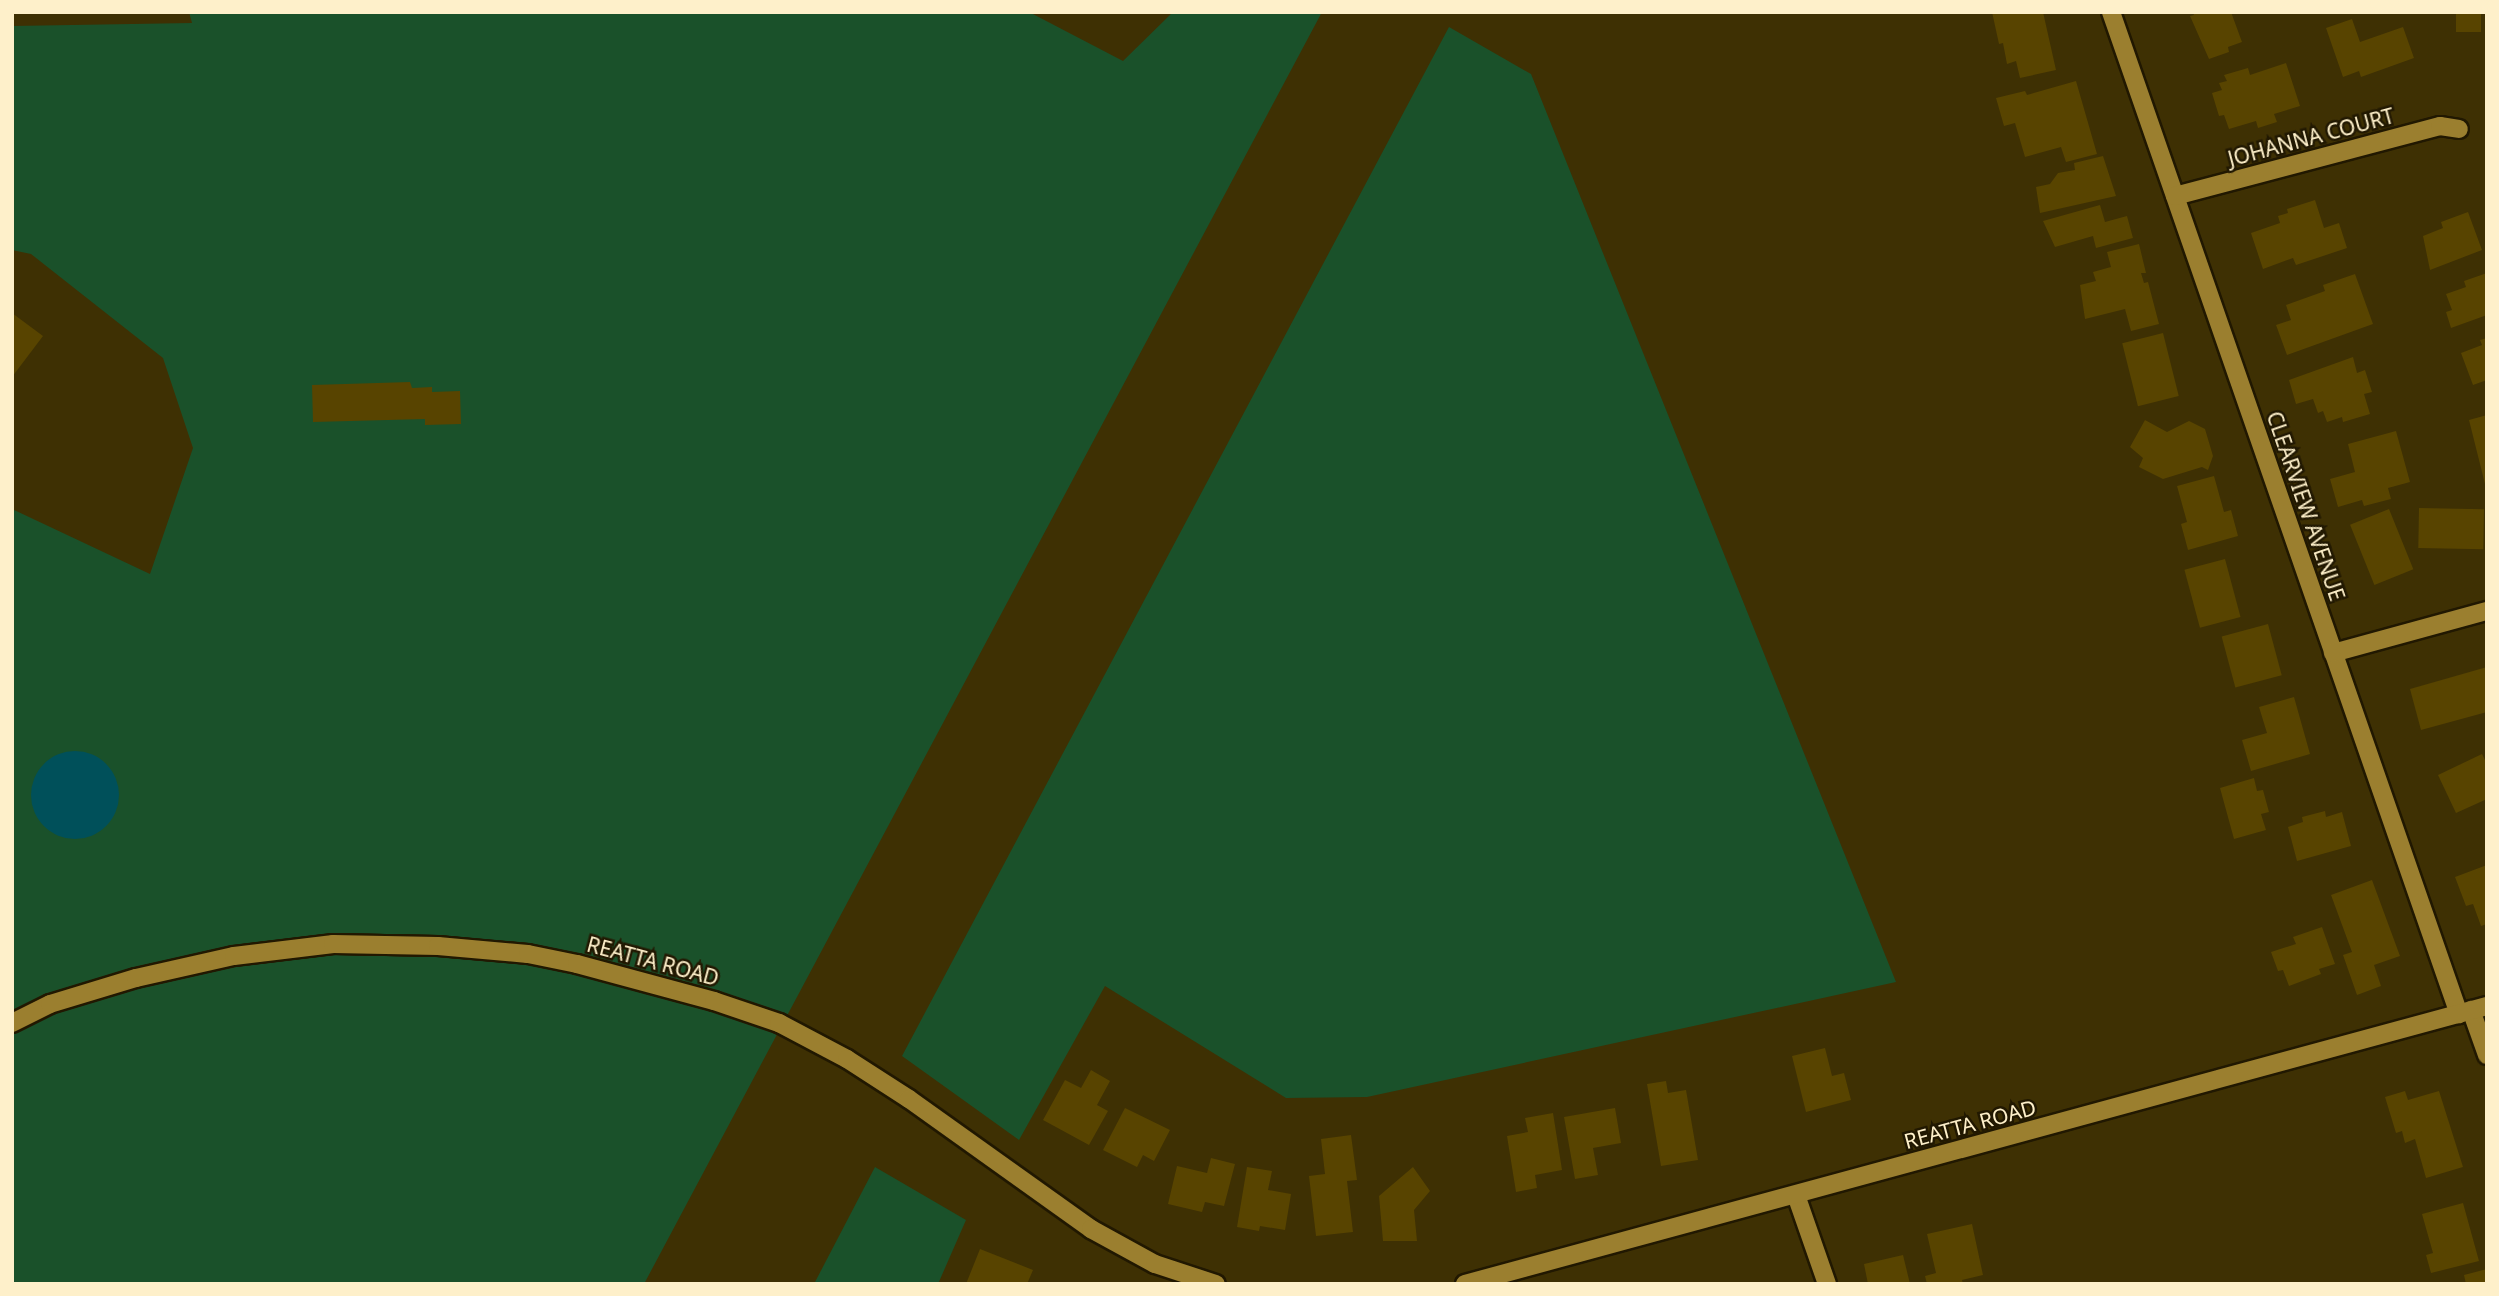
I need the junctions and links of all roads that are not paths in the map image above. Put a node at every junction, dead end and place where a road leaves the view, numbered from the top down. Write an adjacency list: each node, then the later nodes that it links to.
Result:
1 (2111, 12): 3 (street, CLEARVIEW AVENUE)
2 (2459, 129): 3 (street, JOHANNA COURT)
3 (2175, 196): 5 (street, CLEARVIEW AVENUE)
4 (2487, 611): 5 (street)
5 (2333, 653): 6 (street, CLEARVIEW AVENUE)
6 (2472, 1010): 8 (street, CLEARVIEW AVENUE); 9 (street, REATTA ROAD)
7 (12, 1023): 10 (street, REATTA ROAD)
8 (2487, 1055)
9 (1796, 1195): 11 (street, REATTA ROAD); 12 (street)
10 (1216, 1284)
11 (1465, 1284)
12 (1827, 1284)

